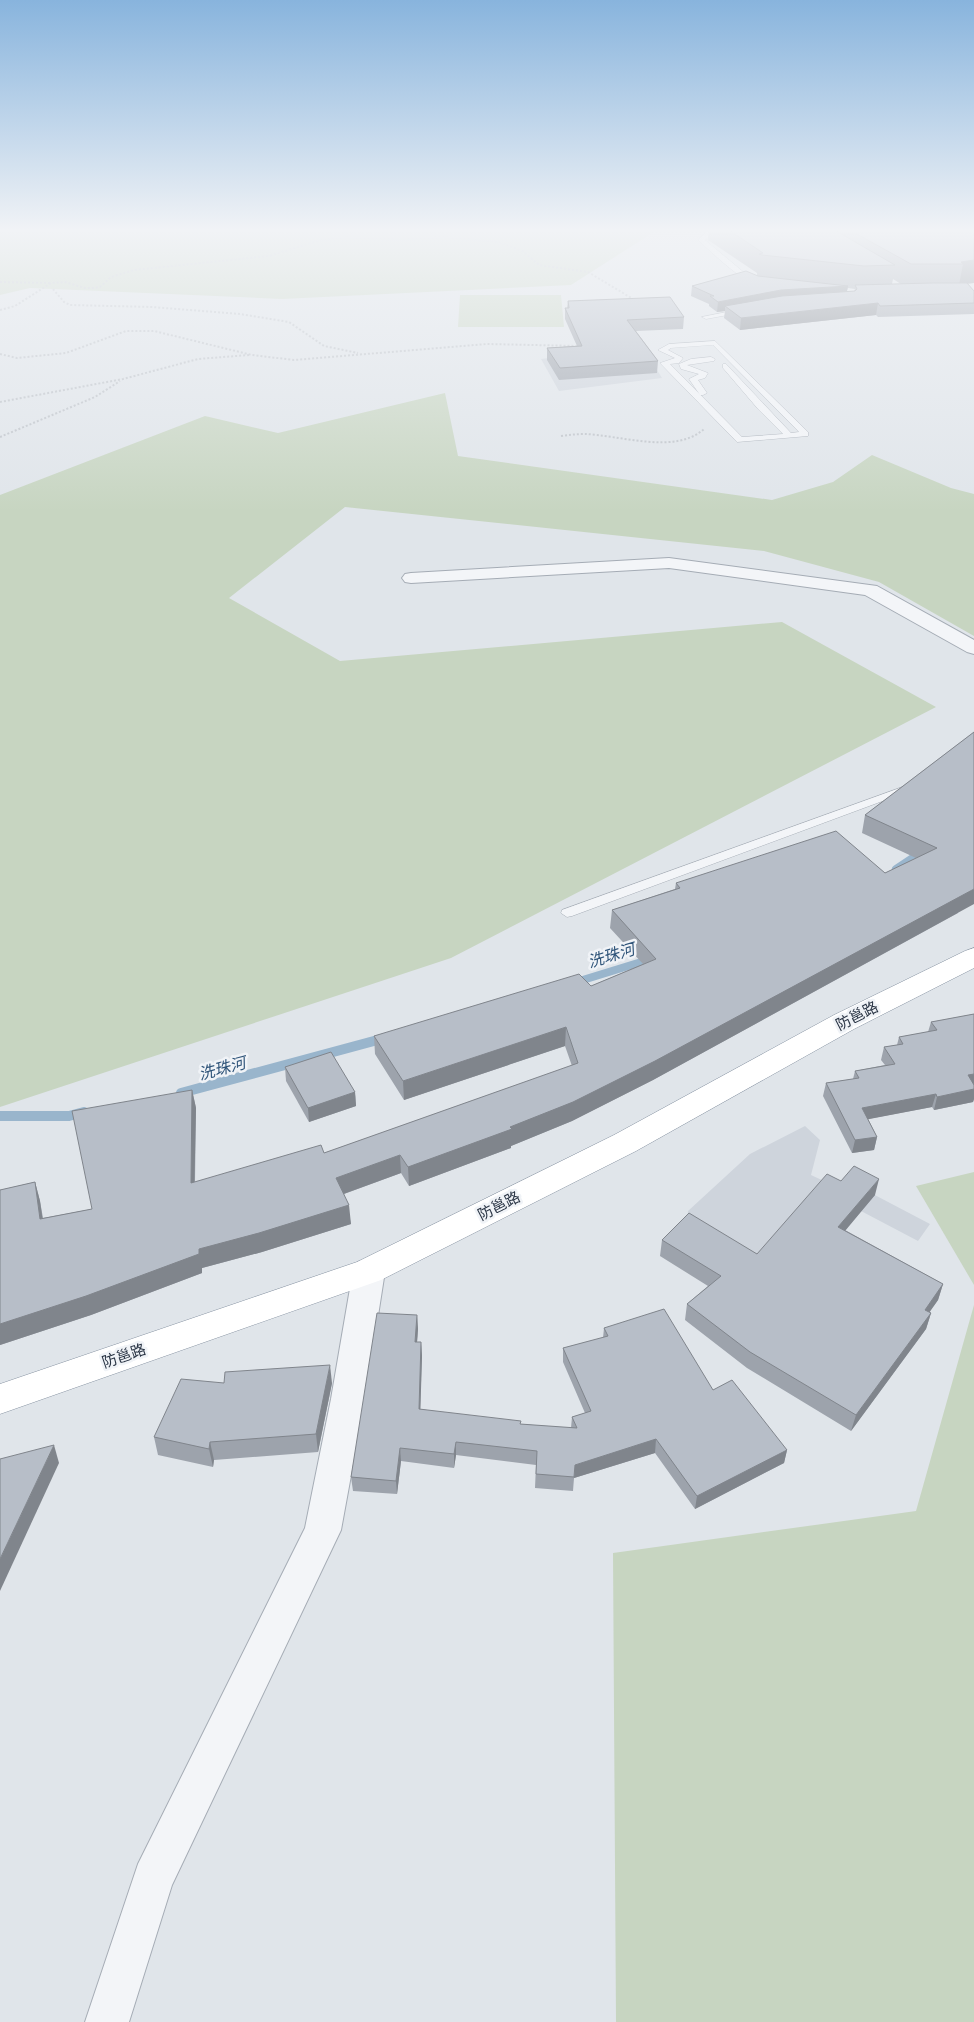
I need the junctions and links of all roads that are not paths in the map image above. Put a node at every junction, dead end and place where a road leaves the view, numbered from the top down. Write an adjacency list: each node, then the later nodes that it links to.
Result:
1 (702, 344): 2 (lane); 5 (lane); 5 (lane); 7 (lane)
2 (711, 359): 3 (lane); 7 (lane)
3 (750, 408)
4 (770, 430): 6 (lane)
5 (789, 436): 6 (lane)
6 (776, 437): 7 (lane)
7 (740, 440)
8 (411, 578): 9 (street)
9 (974, 648)
10 (923, 779): 11 (lane)
11 (567, 913)
12 (974, 957): 13 (highway, 防邕路)
13 (369, 1271): 14 (highway, 防邕路); 15 (street)
14 (0, 1399)
15 (107, 2022)

